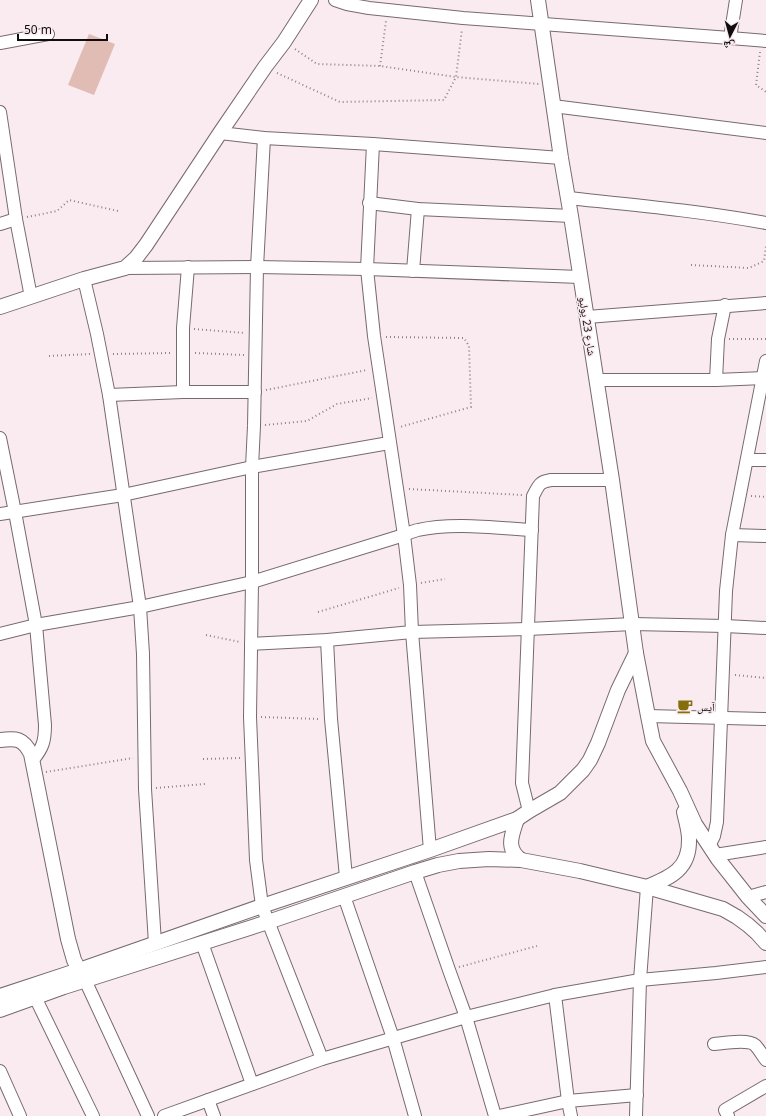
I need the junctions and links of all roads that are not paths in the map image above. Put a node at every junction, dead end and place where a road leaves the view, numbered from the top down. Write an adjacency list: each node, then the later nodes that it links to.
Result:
1 (311, 0): 12 (street)
2 (335, 0): 5 (street)
3 (538, 0): 5 (street, شارع 23 يوليو)
4 (736, 0): 7 (street)
5 (541, 23): 7 (street); 10 (street, شارع 23 يوليو)
6 (48, 34): 9 (street)
7 (730, 38): 8 (street)
8 (763, 41)
9 (0, 43)
10 (553, 106): 13 (street); 17 (street, شارع 23 يوليو)
11 (0, 112): 16 (street)
12 (220, 133): 14 (street); 27 (street)
13 (766, 133)
14 (264, 138): 15 (street); 26 (street)
15 (373, 144): 17 (street); 19 (street)
16 (4, 158): 22 (street)
17 (561, 158): 18 (street, شارع 23 يوليو)
18 (568, 198): 21 (street, شارع 23 يوليو); 23 (street)
19 (370, 203): 20 (street); 28 (street)
20 (418, 209): 21 (street); 29 (street)
21 (571, 216): 30 (street, شارع 23 يوليو)
22 (16, 220): 24 (street); 32 (street)
23 (766, 223)
24 (0, 224)
25 (188, 267): 26 (street); 27 (street); 41 (street)
26 (257, 267): 28 (street); 42 (street)
27 (124, 268): 31 (street)
28 (367, 269): 29 (street); 44 (street)
29 (413, 271): 30 (street)
30 (580, 277): 36 (street, شارع 23 يوليو)
31 (84, 278): 32 (street); 43 (street)
32 (31, 297): 35 (street)
33 (766, 303): 34 (street)
34 (725, 305): 36 (street); 40 (street)
35 (0, 307)
36 (587, 317): 39 (street, شارع 23 يوليو)
37 (766, 361): 38 (street)
38 (764, 378): 40 (street); 46 (street)
39 (597, 380): 40 (street); 49 (street, شارع 23 يوليو)
40 (716, 380)
41 (183, 392): 42 (street); 43 (street)
42 (255, 392): 48 (street)
43 (109, 394): 50 (street)
44 (388, 437): 48 (street); 54 (street)
45 (0, 438): 51 (street)
46 (747, 460): 47 (street); 55 (street)
47 (766, 460)
48 (252, 467): 50 (street); 57 (street)
49 (612, 480): 53 (street); 59 (street, شارع 23 يوليو)
50 (123, 495): 51 (street); 58 (street)
51 (15, 512): 52 (street); 60 (street)
52 (0, 514)
53 (532, 530): 54 (street); 63 (street)
54 (404, 535): 57 (street); 64 (street)
55 (732, 535): 56 (street); 61 (street)
56 (766, 536)
57 (252, 582): 58 (street); 67 (street)
58 (140, 607): 60 (street); 90 (street)
59 (633, 624): 61 (street); 63 (street); 68 (street, شارع 23 يوليو)
60 (36, 625): 65 (street); 73 (street)
61 (725, 626): 62 (street); 70 (street)
62 (766, 628)
63 (528, 629): 64 (street); 75 (street)
64 (412, 632): 66 (street); 78 (street)
65 (0, 634)
66 (327, 640): 67 (street); 82 (street)
67 (251, 644): 87 (street)
68 (636, 653): 69 (street, شارع 23 يوليو); 75 (street)
69 (648, 716): 70 (street); 74 (street, شارع 23 يوليو)
70 (721, 718): 71 (street); 79 (street)
71 (766, 720)
72 (0, 740): 73 (street)
73 (34, 767): 94 (street)
74 (680, 791): 79 (street); 83 (street)
75 (529, 810): 76 (street)
76 (517, 819): 78 (street); 80 (street)
77 (766, 847): 79 (street)
78 (430, 850): 82 (street)
79 (712, 850): 86 (street)
80 (521, 860): 81 (street); 83 (street)
81 (414, 872): 85 (street); 100 (street)
82 (346, 877): 87 (street)
83 (647, 887): 91 (street); 95 (street)
84 (766, 892): 86 (street)
85 (344, 896): 89 (street); 101 (street)
86 (748, 897): 88 (street)
87 (262, 906): 89 (street); 90 (street)
88 (766, 916)
89 (268, 922): 92 (street); 103 (street)
90 (155, 943): 94 (street)
91 (766, 943)
92 (202, 944): 94 (street); 106 (street)
93 (766, 967): 95 (street)
94 (82, 975): 97 (street); 98 (street); 113 (street)
95 (640, 980): 96 (street); 108 (street)
96 (555, 995): 100 (street); 110 (street)
97 (0, 996)
98 (35, 997): 99 (street); 112 (street)
99 (0, 1010)
100 (466, 1017): 101 (street); 117 (street)
101 (393, 1038): 103 (street); 116 (street)
102 (714, 1044): 104 (street)
103 (322, 1059): 106 (street)
104 (766, 1060)
105 (0, 1071): 111 (street)
106 (252, 1084): 109 (street)
107 (766, 1086): 121 (street)
108 (637, 1095): 110 (street); 120 (street)
109 (208, 1100): 114 (street); 115 (street)
110 (568, 1101): 118 (street); 119 (street)
111 (20, 1116)
112 (93, 1116)
113 (148, 1116)
114 (164, 1116)
115 (214, 1116)
116 (415, 1116)
117 (495, 1116)
118 (499, 1116)
119 (571, 1116)
120 (636, 1116)
121 (728, 1116)

